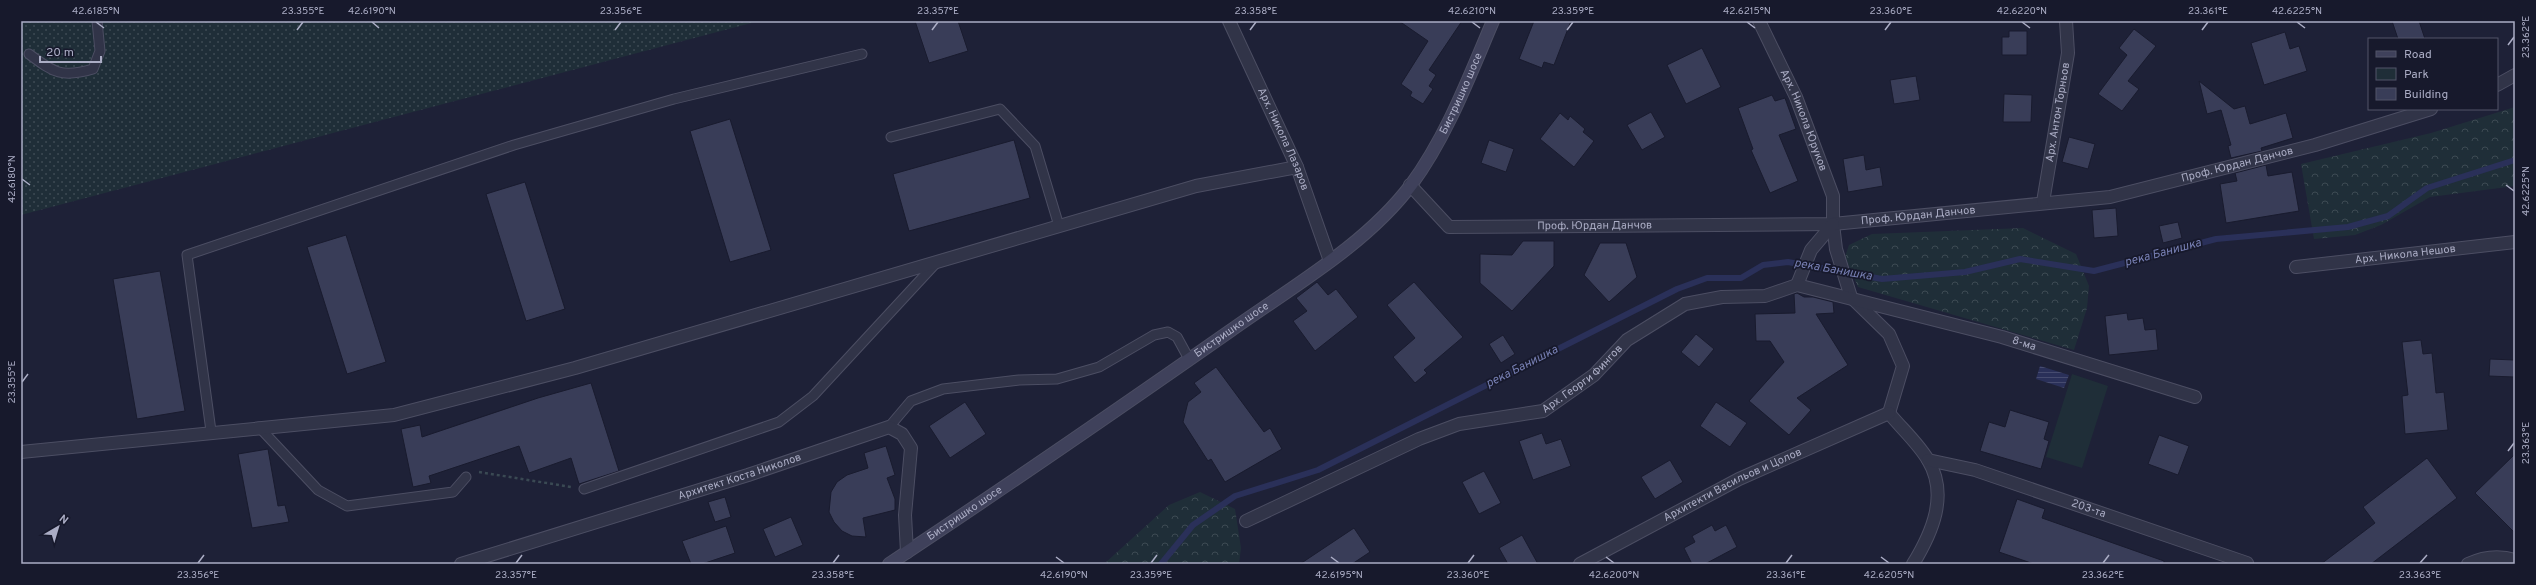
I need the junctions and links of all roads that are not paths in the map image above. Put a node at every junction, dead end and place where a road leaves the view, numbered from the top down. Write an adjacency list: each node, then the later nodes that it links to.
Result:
1 (97, 21): 6 (lane)
2 (1229, 21): 12 (street, Арх. Никола Лазаров)
3 (1493, 21): 13 (street, Бистришко шосе)
4 (1759, 21): 15 (street, Арх. Никола Юруков)
5 (2067, 22): 14 (street, Арх. Антон Торньов)
6 (29, 54)
7 (862, 54): 28 (lane)
8 (2515, 75): 9 (street)
9 (2498, 84)
10 (2428, 110): 14 (street, Проф. Юрдан Данчов)
11 (891, 137): 16 (lane)
12 (1297, 167): 16 (street); 18 (street, Арх. Никола Лазаров)
13 (1410, 185): 15 (street, Проф. Юрдан Данчов); 18 (street, Бистришко шосе)
14 (2043, 202): 15 (street, Проф. Юрдан Данчов)
15 (1833, 224): 21 (street); 22 (street, Арх. Никола Юруков)
16 (1059, 226): 19 (street)
17 (2515, 242): 20 (street, Арх. Никола Нешов)
18 (1330, 261): 23 (street, Бистришко шосе)
19 (937, 262): 26 (street); 32 (lane)
20 (2296, 267)
21 (1797, 285): 22 (street); 33 (street, Арх. Георги Фингов)
22 (1851, 297): 24 (street, 8-ма); 25 (street)
23 (1189, 359): 27 (lane); 34 (street, Бистришко шосе)
24 (2195, 397)
25 (1889, 413): 30 (street); 39 (street, Архитекти Васильов и Цолов)
26 (259, 427): 28 (street); 31 (lane)
27 (889, 427): 34 (street); 37 (street, Архитект Коста Николов)
28 (211, 431): 29 (street)
29 (21, 452)
30 (1928, 460): 36 (street, 203-та); 40 (street)
31 (466, 477)
32 (584, 489)
33 (1246, 521)
34 (907, 552): 38 (street, Бистришко шосе)
35 (2515, 560): 41 (street)
36 (2247, 563)
37 (460, 564)
38 (889, 564)
39 (1580, 564)
40 (1913, 564)
41 (2468, 564)

